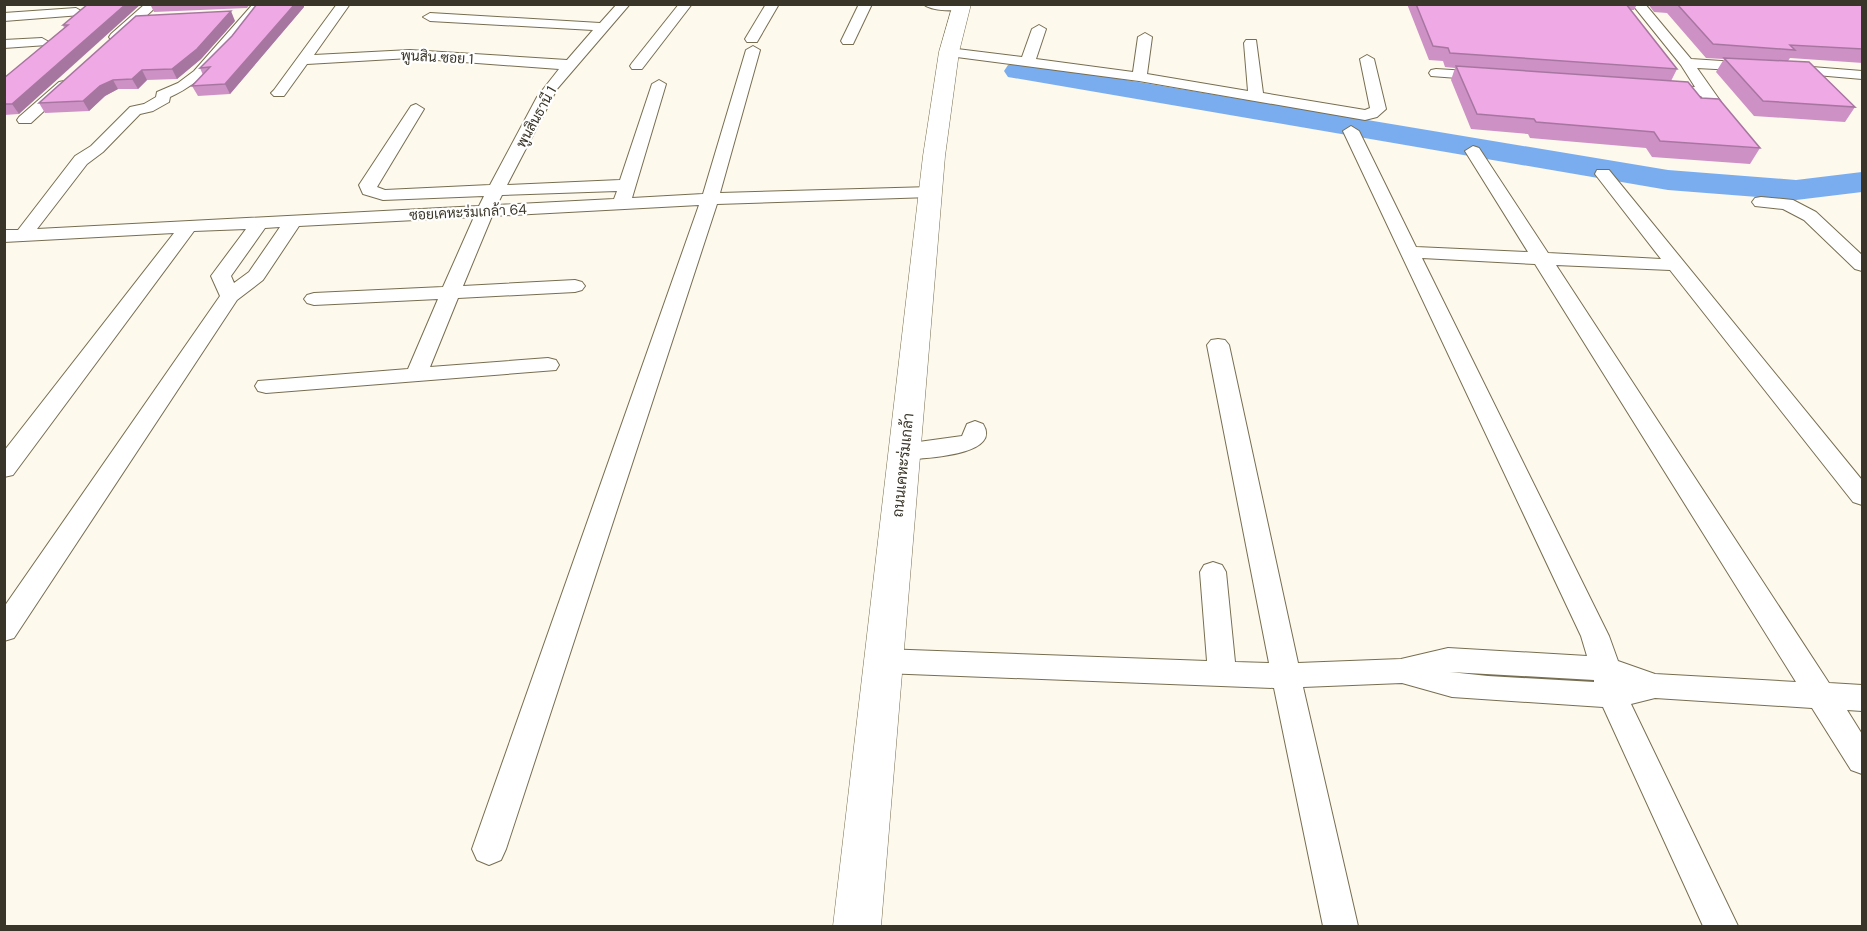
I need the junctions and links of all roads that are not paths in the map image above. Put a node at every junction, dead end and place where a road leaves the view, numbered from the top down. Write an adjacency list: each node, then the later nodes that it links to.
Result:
1 (13, 4): 13 (street)
2 (344, 4): 29 (street)
3 (437, 4): 17 (street)
4 (624, 4): 18 (street, พูนสินธานี 1)
5 (686, 4): 33 (street)
6 (773, 4): 54 (street)
7 (866, 4): 21 (street)
8 (929, 4): 10 (street)
9 (1638, 4): 31 (street)
10 (961, 5): 26 (street, ถนนเคหะร่มเกล้า)
11 (256, 9): 15 (street); 48 (street)
12 (156, 11): 25 (street)
13 (4, 12)
14 (76, 12): 16 (street)
15 (228, 15)
16 (4, 17)
17 (425, 27): 18 (street); 27 (street)
18 (604, 27): 32 (street, พูนสินธานี 1)
19 (1039, 29): 30 (street)
20 (1145, 37): 38 (street)
21 (848, 41)
22 (42, 42): 24 (street)
23 (1251, 43): 44 (street)
24 (4, 44)
25 (102, 50)
26 (949, 52): 30 (street); 53 (street, ถนนเคหะร่มเกล้า)
27 (410, 54): 29 (street, พูนสิน ซอย 1); 32 (street, พูนสิน ซอย 1)
28 (1368, 59): 44 (street)
29 (304, 60): 42 (street)
30 (1028, 61): 38 (street)
31 (1687, 63): 34 (street); 43 (street)
32 (570, 65): 52 (street, พูนสินธานี 1)
33 (637, 66)
34 (1809, 71): 37 (street); 41 (street)
35 (77, 73): 46 (street)
36 (1436, 73): 39 (street)
37 (1863, 75)
38 (1139, 77): 44 (street)
39 (1499, 77)
40 (659, 84): 51 (street)
41 (1863, 87)
42 (279, 93)
43 (1656, 95)
44 (1256, 97)
45 (416, 109): 52 (street)
46 (25, 120)
47 (1351, 131): 64 (street)
48 (97, 149): 61 (street); 62 (street)
49 (1473, 151): 65 (street)
50 (1603, 174): 66 (street)
51 (627, 184): 52 (street); 56 (street)
52 (496, 191): 57 (street, พูนสินธานี 1)
53 (931, 192): 54 (street, ซอยเคหะร่มเกล้า 64); 77 (street, ถนนเคหะร่มเกล้า)
54 (710, 199): 56 (street, ซอยเคหะร่มเกล้า 64); 89 (street)
55 (1761, 202): 67 (street)
56 (621, 204): 57 (street, ซอยเคหะร่มเกล้า 64)
57 (485, 211): 58 (street, ซอยเคหะร่มเกล้า 64); 69 (street, พูนสินธานี 1)
58 (293, 222): 59 (street, ซอยเคหะร่มเกล้า 64); 70 (street)
59 (259, 223): 60 (street, ซอยเคหะร่มเกล้า 64); 70 (street)
60 (189, 226): 61 (street, ซอยเคหะร่มเกล้า 64); 78 (street)
61 (43, 234): 62 (street, ซอยเคหะร่มเกล้า 64)
62 (23, 235): 63 (street, ซอยเคหะร่มเกล้า 64)
63 (4, 236)
64 (1410, 252): 65 (street); 85 (street)
65 (1542, 259): 66 (street); 86 (street)
66 (1676, 265): 79 (street)
67 (1863, 265)
68 (575, 286): 69 (street)
69 (451, 292): 71 (street); 74 (street, พูนสินธานี 1)
70 (230, 296): 81 (street)
71 (314, 299)
72 (1218, 345): 84 (street)
73 (548, 365): 74 (street)
74 (416, 375): 75 (street)
75 (266, 386)
76 (975, 429): 77 (street)
77 (904, 452): 82 (street, ถนนเคหะร่มเกล้า)
78 (4, 469)
79 (1863, 496)
80 (1213, 572): 83 (street)
81 (4, 630)
82 (883, 661): 83 (street); 90 (street, ถนนเคหะร่มเกล้า)
83 (1222, 673): 84 (street)
84 (1286, 676): 85 (street); 91 (street)
85 (1609, 682): 86 (street); 92 (street)
86 (1821, 696): 87 (street); 88 (street)
87 (1863, 698)
88 (1863, 760)
89 (489, 849)
90 (857, 927)
91 (1340, 927)
92 (1721, 927)

